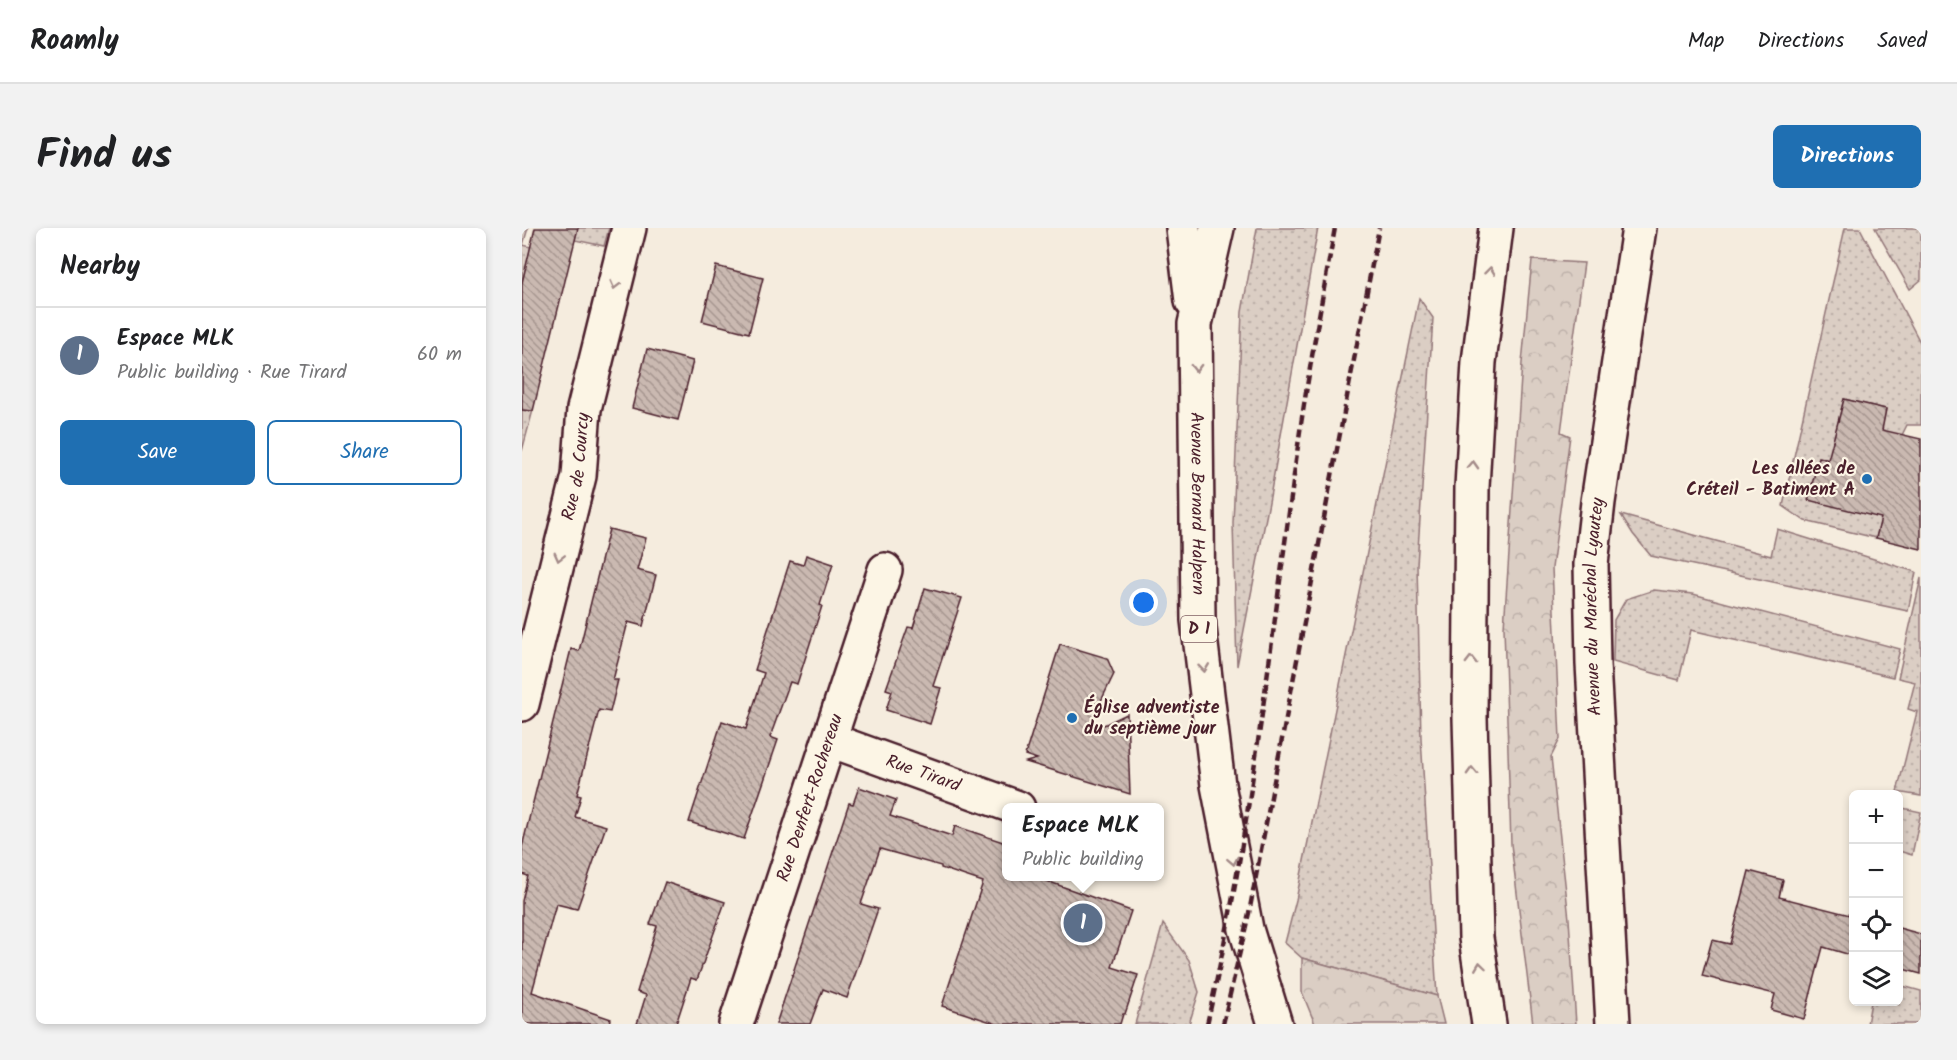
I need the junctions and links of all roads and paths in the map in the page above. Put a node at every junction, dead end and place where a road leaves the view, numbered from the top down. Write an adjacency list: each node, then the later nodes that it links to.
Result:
1 (629, 228): 8 (main road, Rue de Courcy, one-way to 8)
2 (1183, 228): 6 (main road)
3 (1217, 228): 6 (main road, Avenue Bernard Halpern / D 1)
4 (1496, 228): 13 (main road, one-way to 4)
5 (1639, 228): 14 (main road, Avenue du Maréchal Lyautey)
6 (1196, 324): 12 (main road, Avenue Bernard Halpern / D 1, one-way to 12)
7 (885, 570): 9 (main road, Rue Denfert-Rochereau)
8 (522, 704)
9 (830, 740): 10 (main road, Rue Tirard); 11 (main road, Rue Denfert-Rochereau)
10 (1007, 803)
11 (736, 1024)
12 (1275, 1024)
13 (1489, 1024)
14 (1612, 1024)

